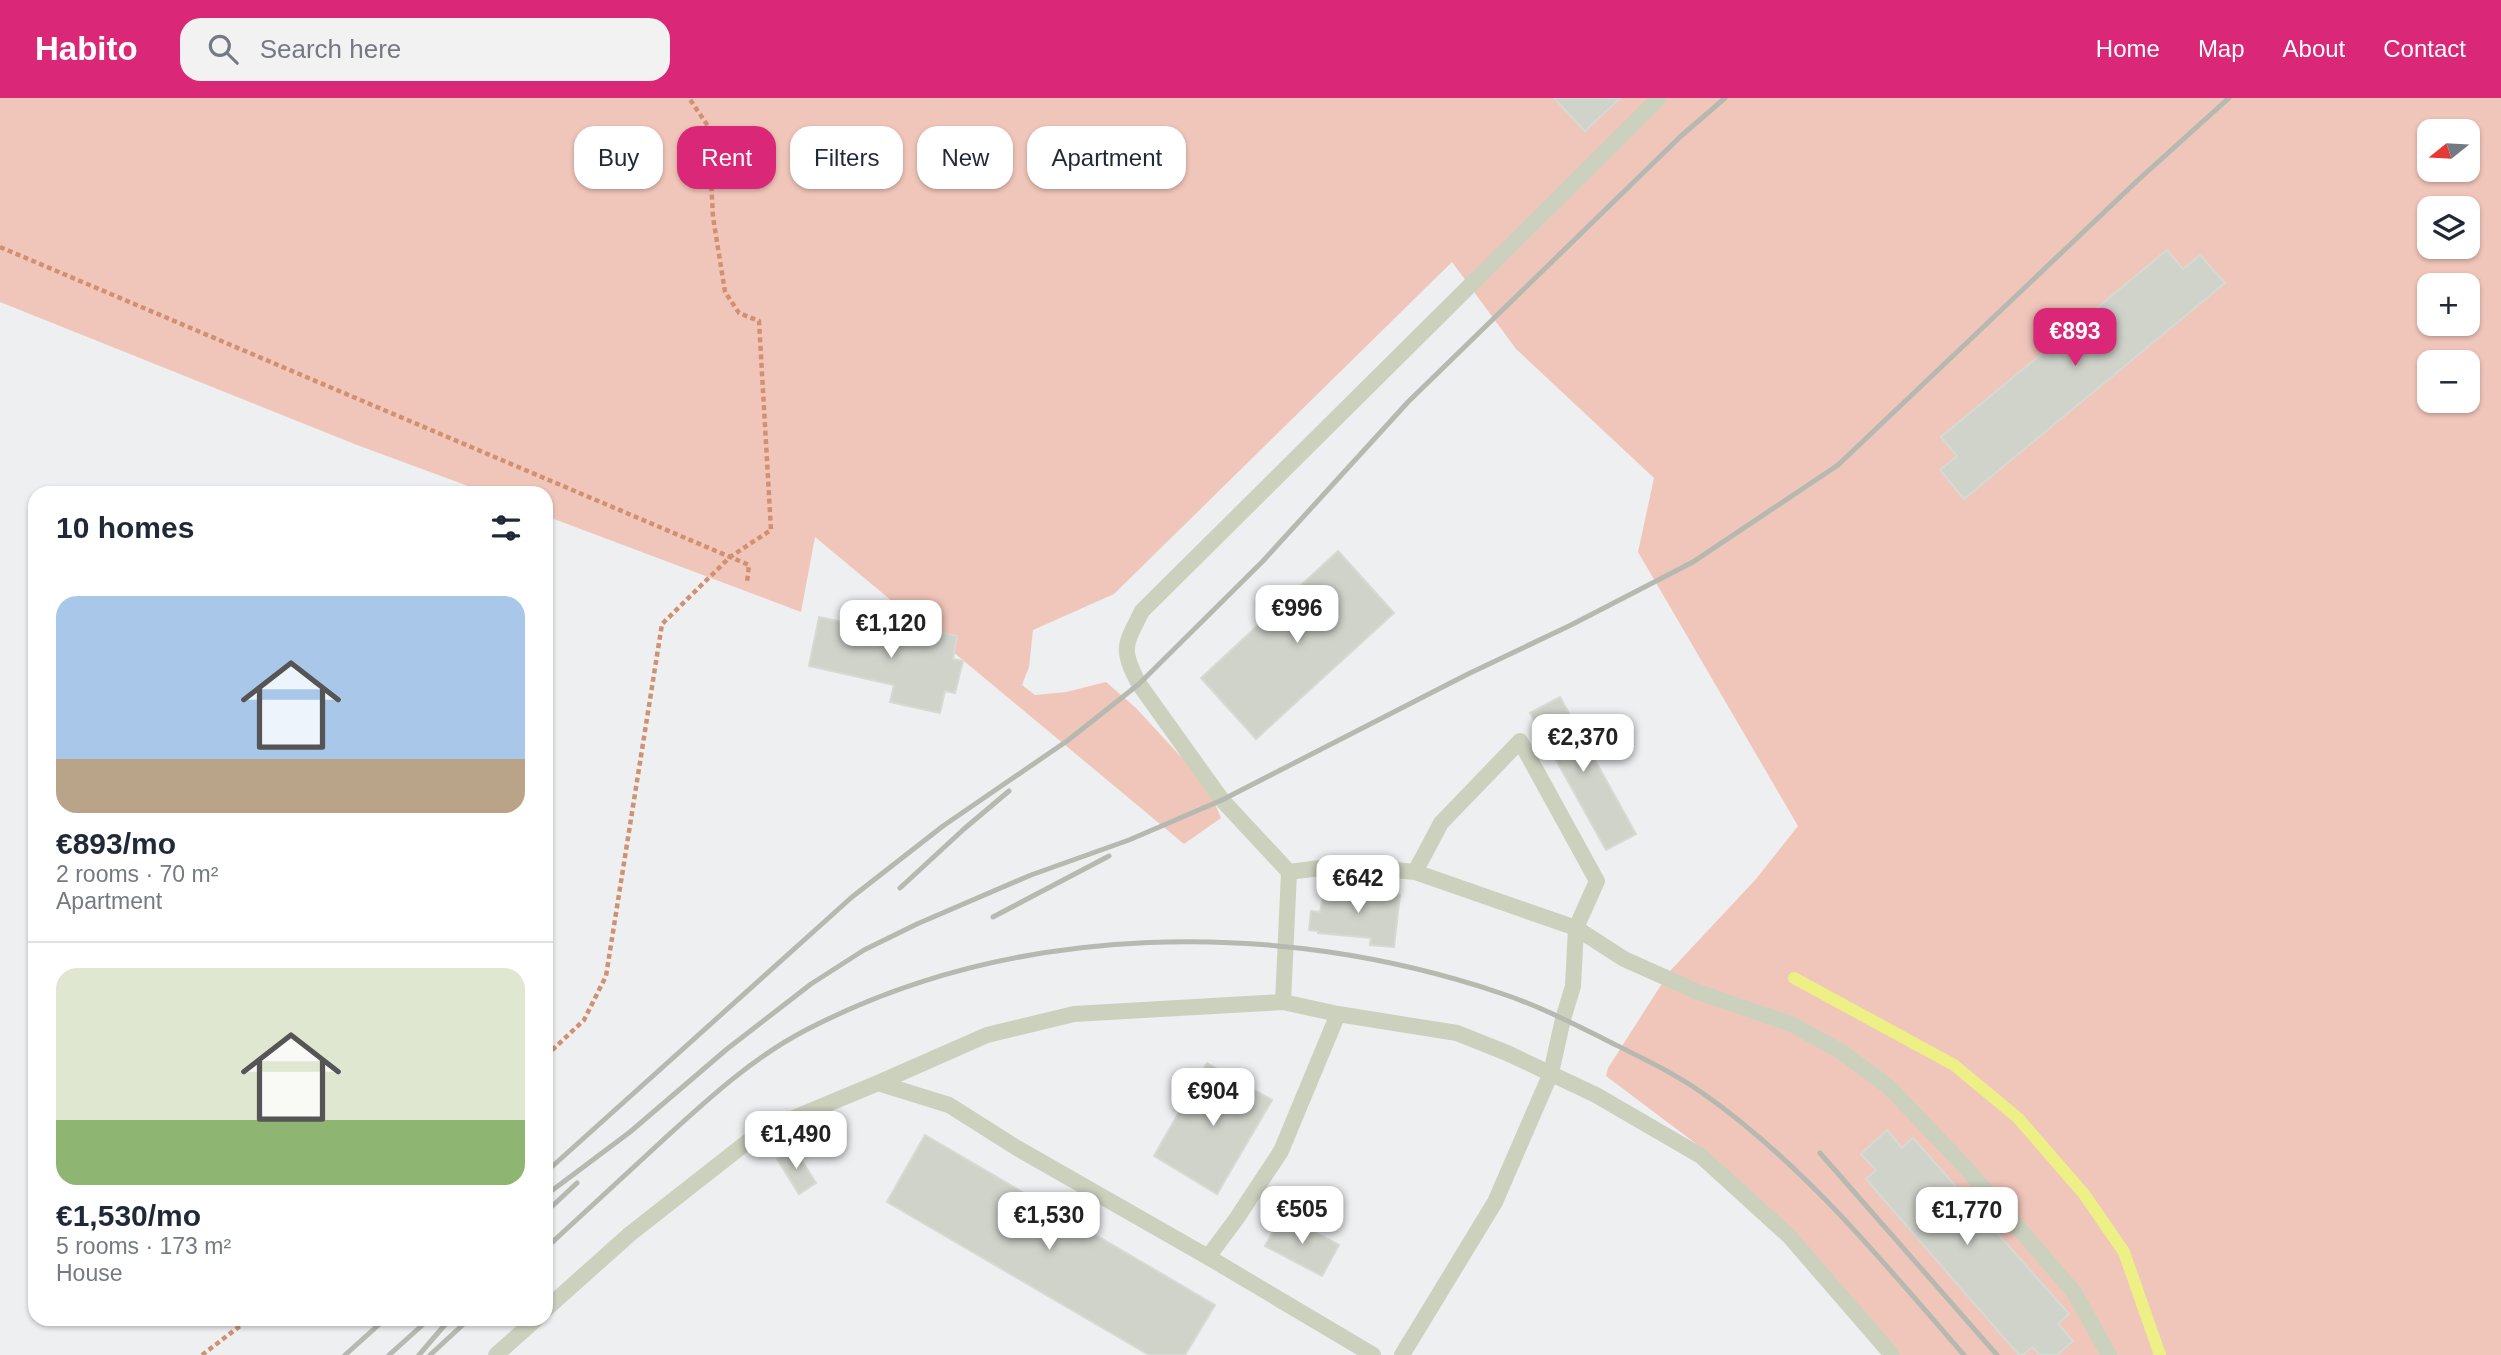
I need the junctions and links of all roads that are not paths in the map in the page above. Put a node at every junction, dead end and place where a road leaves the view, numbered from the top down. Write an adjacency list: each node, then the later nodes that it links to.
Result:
1 (1659, 98): 2 (lane)
2 (1289, 872): 3 (lane); 5 (lane)
3 (1415, 872): 4 (lane); 4 (lane)
4 (1576, 928): 7 (lane); 16 (lane)
5 (1283, 1002): 6 (lane); 8 (lane)
6 (1338, 1014): 7 (lane); 9 (lane)
7 (1552, 1073): 14 (lane); 15 (lane)
8 (878, 1083): 9 (lane); 10 (lane)
9 (1208, 1257): 13 (lane)
10 (553, 1303)
11 (528, 1326): 12 (lane)
12 (496, 1355)
13 (1373, 1355)
14 (1402, 1355)
15 (1892, 1355)
16 (2109, 1355)

